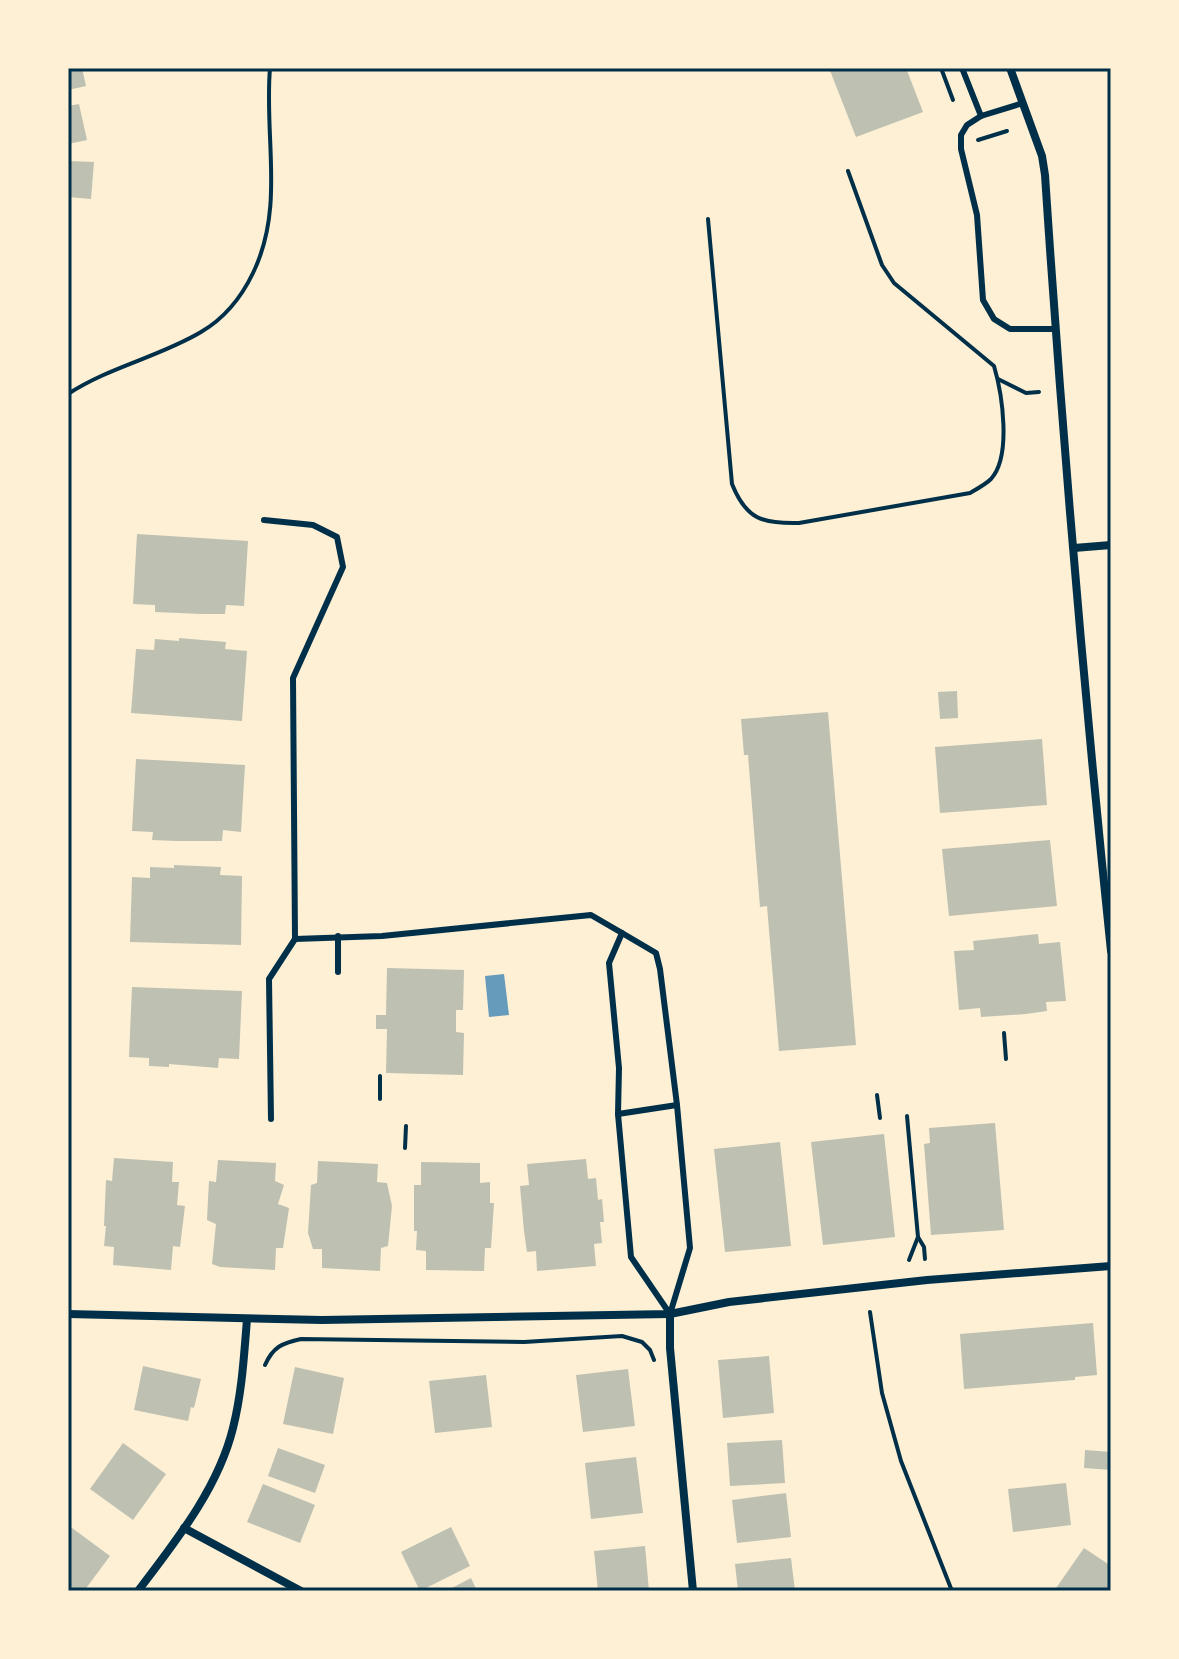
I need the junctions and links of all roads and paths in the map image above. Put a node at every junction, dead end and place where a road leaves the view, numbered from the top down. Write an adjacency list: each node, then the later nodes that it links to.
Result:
1 (270, 68): 15 (path)
2 (941, 68): 5 (path)
3 (962, 68): 7 (lane)
4 (1010, 68): 6 (street)
5 (953, 100)
6 (1023, 103): 7 (lane); 12 (street)
7 (981, 116): 12 (lane)
8 (1007, 131): 9 (path)
9 (971, 141)
10 (848, 171): 13 (path)
11 (708, 219): 13 (path)
12 (1055, 329): 18 (street)
13 (998, 379): 14 (path)
14 (1039, 392)
15 (68, 394)
16 (264, 520): 21 (lane)
17 (1111, 545): 18 (street)
18 (1074, 548): 22 (street)
19 (622, 933): 20 (lane); 29 (lane); 30 (lane)
20 (338, 936): 21 (lane); 23 (lane)
21 (295, 939): 33 (lane)
22 (1111, 951)
23 (338, 972)
24 (1004, 1033): 25 (path)
25 (1006, 1059)
26 (380, 1076): 28 (path)
27 (877, 1095): 32 (path)
28 (380, 1099)
29 (677, 1105): 30 (lane); 42 (lane)
30 (618, 1114): 42 (lane)
31 (907, 1116): 36 (path)
32 (880, 1118)
33 (271, 1119)
34 (406, 1126): 35 (path)
35 (405, 1148)
36 (918, 1237): 37 (path); 38 (path)
37 (925, 1259)
38 (909, 1260)
39 (1111, 1266): 42 (street)
40 (870, 1312): 50 (path)
41 (68, 1314): 43 (street)
42 (670, 1314): 43 (street); 49 (street)
43 (247, 1319): 46 (street)
44 (654, 1362): 45 (path)
45 (265, 1365)
46 (184, 1528): 47 (street); 48 (street)
47 (138, 1591)
48 (301, 1591)
49 (693, 1591)
50 (952, 1591)

